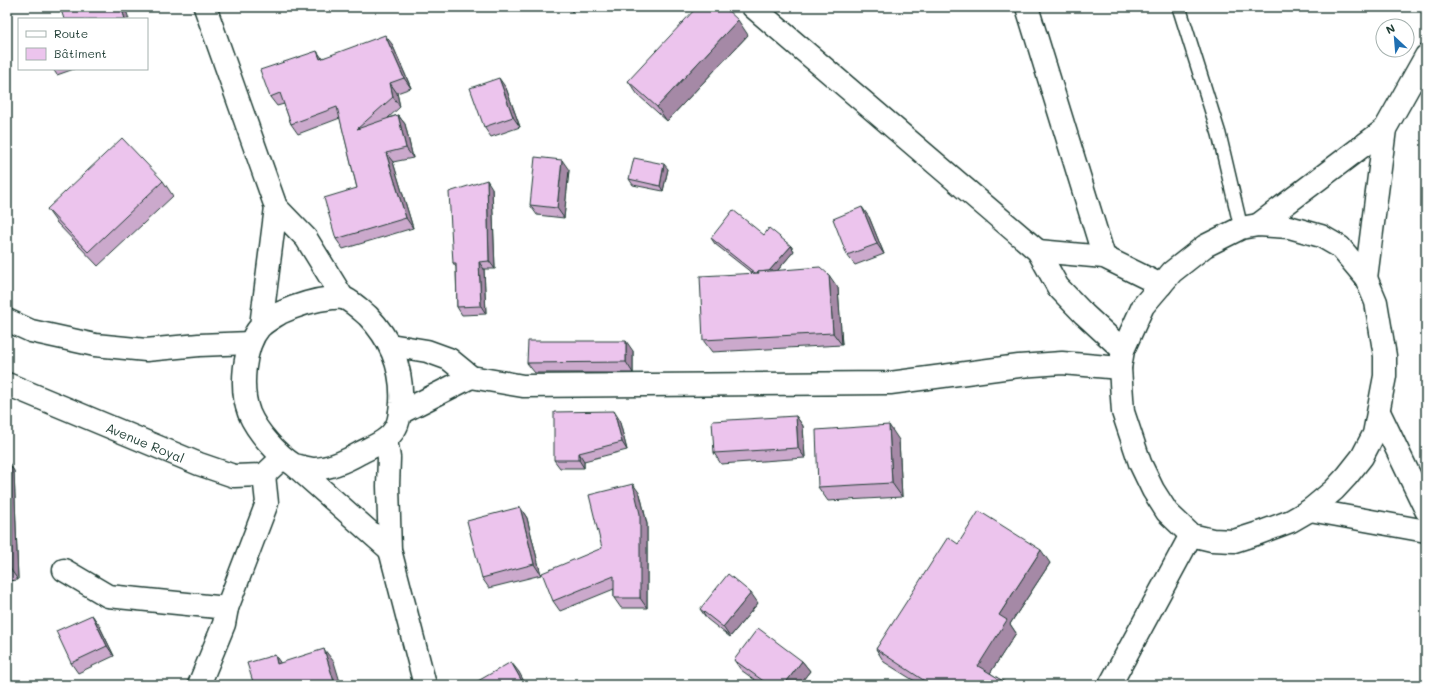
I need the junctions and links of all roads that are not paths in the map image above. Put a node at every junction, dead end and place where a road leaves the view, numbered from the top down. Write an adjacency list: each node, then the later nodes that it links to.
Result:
1 (205, 7): 7 (street)
2 (753, 7): 9 (street)
3 (1027, 7): 10 (street)
4 (1179, 7): 8 (lane)
5 (1426, 56): 6 (street)
6 (1385, 129): 8 (street); 11 (street)
7 (276, 207): 13 (street); 15 (street)
8 (1250, 226): 11 (street); 12 (street)
9 (1038, 251): 10 (street); 17 (street)
10 (1104, 257): 12 (street)
11 (1366, 278): 20 (street)
12 (1161, 285): 17 (street)
13 (343, 298): 15 (street); 16 (street)
14 (7, 320): 15 (street)
15 (255, 335): 23 (street)
16 (390, 344): 18 (street); 21 (street)
17 (1122, 359): 18 (street); 28 (street)
18 (471, 377): 21 (street)
19 (7, 384): 24 (street, Avenue Royal)
20 (1379, 412): 25 (street); 26 (street)
21 (400, 413): 22 (street)
22 (386, 439): 23 (street); 29 (street)
23 (288, 461): 24 (street); 29 (street)
24 (264, 475): 31 (street)
25 (1310, 510): 27 (street); 28 (street)
26 (1426, 510)
27 (1426, 531)
28 (1192, 536): 34 (street)
29 (390, 550): 33 (street)
30 (64, 570): 31 (street)
31 (227, 608): 32 (street)
32 (199, 685)
33 (425, 685)
34 (1110, 685)

